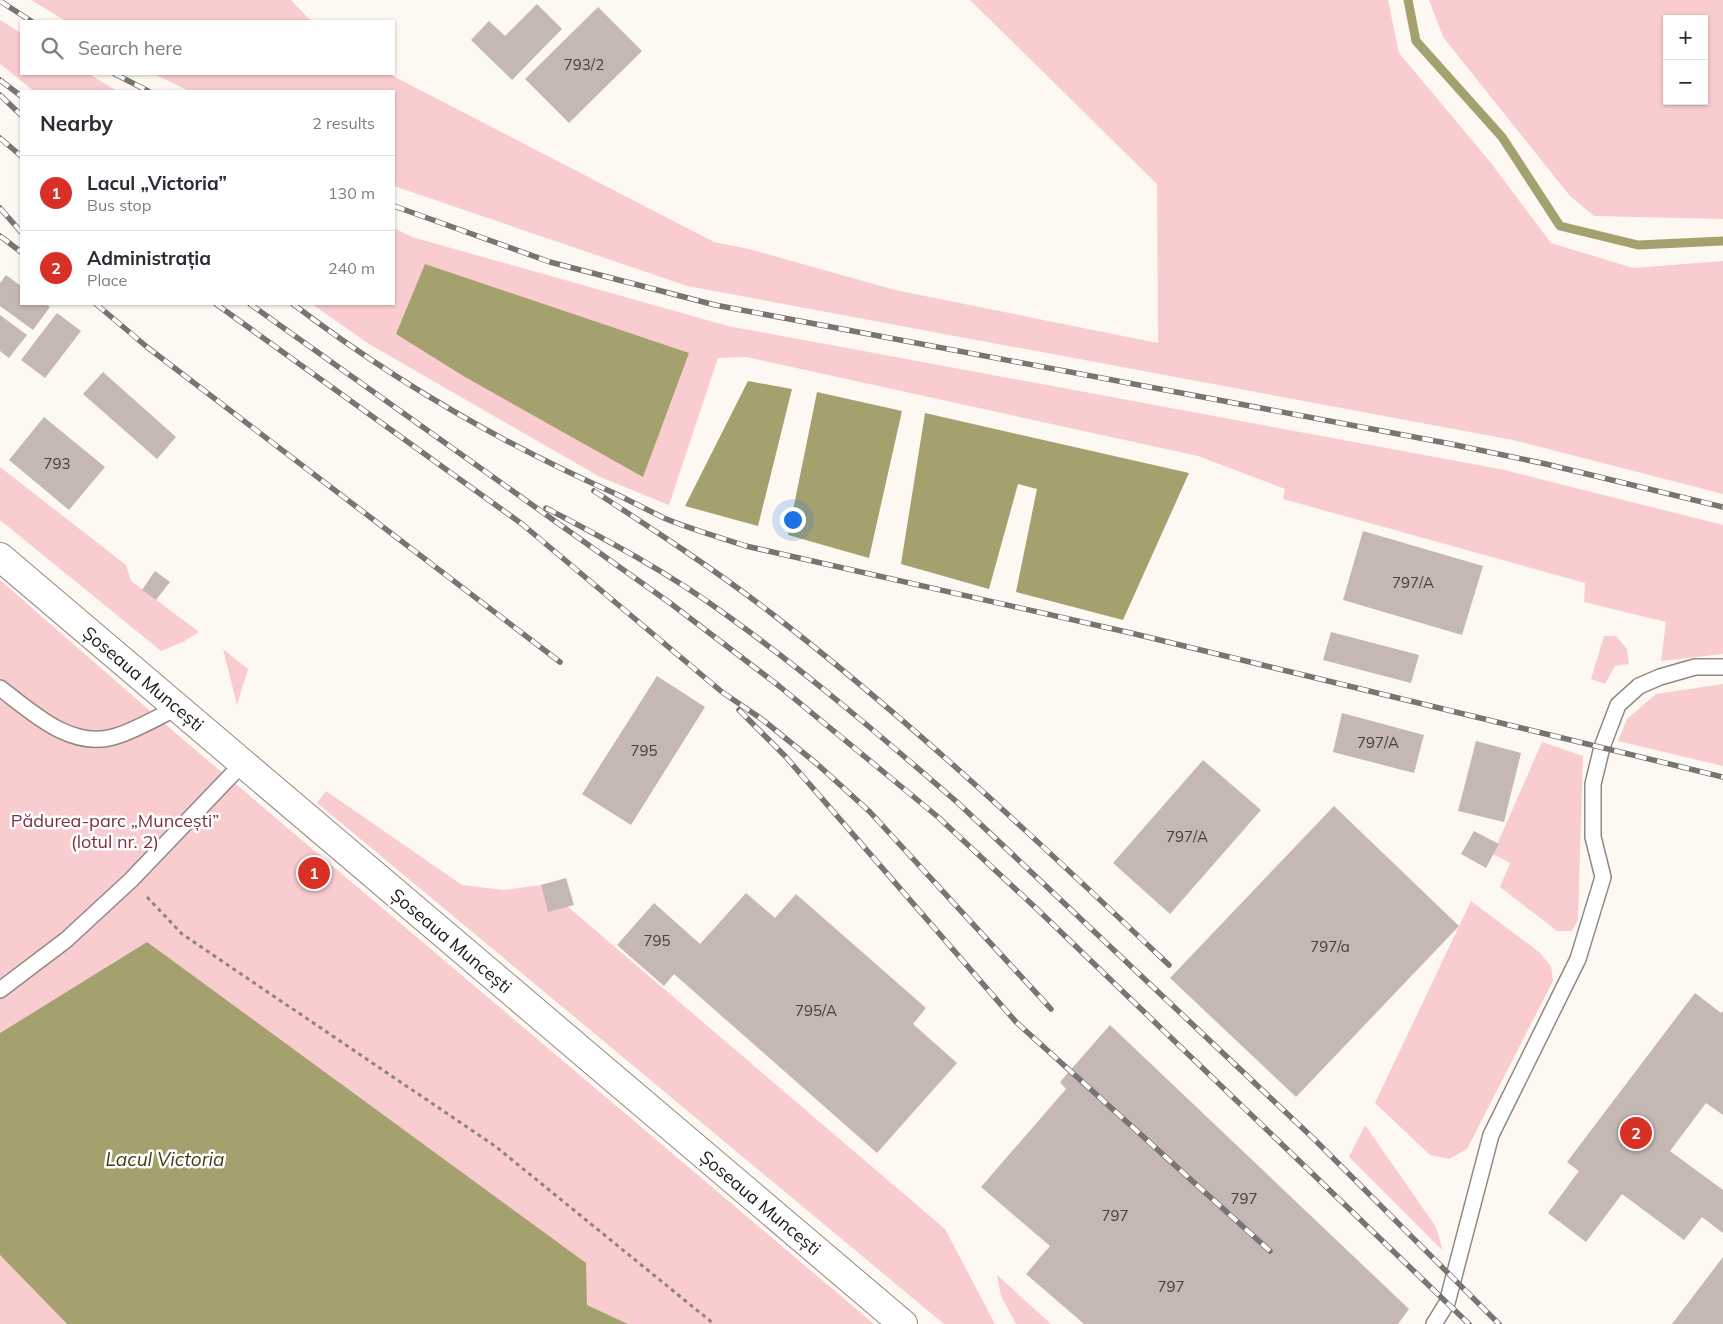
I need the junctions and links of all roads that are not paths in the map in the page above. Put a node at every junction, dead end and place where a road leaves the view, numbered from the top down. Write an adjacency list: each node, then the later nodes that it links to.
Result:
1 (0, 557): 4 (main road, Șoseaua Muncești)
2 (1723, 667): 8 (lane)
3 (0, 688): 4 (lane)
4 (177, 708): 5 (main road, Șoseaua Muncești)
5 (242, 764): 6 (lane); 7 (main road, Șoseaua Muncești)
6 (0, 990)
7 (903, 1324)
8 (1434, 1324)

